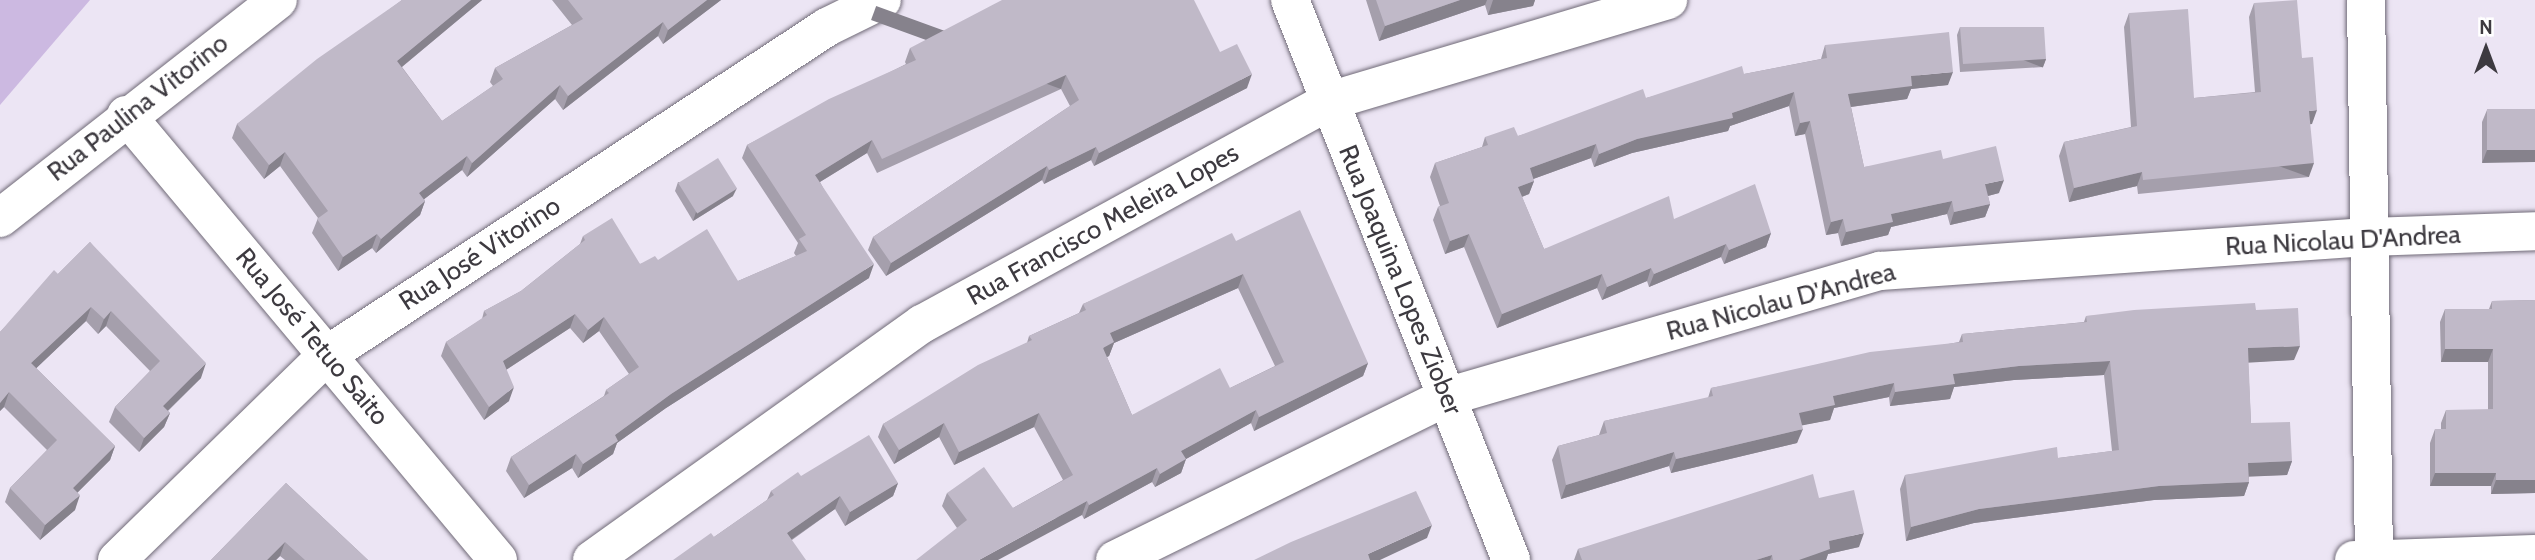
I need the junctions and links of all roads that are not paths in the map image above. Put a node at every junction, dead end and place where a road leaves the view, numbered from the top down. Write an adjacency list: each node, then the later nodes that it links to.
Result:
1 (278, 0): 7 (street, Rua Paulina Vitorino)
2 (882, 0): 11 (street, Rua José Vitorino)
3 (1290, 0): 6 (street, Rua Joaquina Lopes Ziober)
4 (1668, 0): 6 (street, Rua Francisco Meleira Lopes)
5 (2366, 0): 10 (street)
6 (1329, 101): 12 (street, Rua Joaquina Lopes Ziober); 17 (street, Rua Francisco Meleira Lopes)
7 (126, 115): 8 (street, Rua Paulina Vitorino); 11 (street, Rua José Tetuo Saito)
8 (0, 218)
9 (2535, 231): 10 (street, Rua Nicolau D'Andrea)
10 (2367, 237): 12 (street, Rua Nicolau D'Andrea); 14 (street)
11 (327, 355): 15 (street, Rua José Vitorino); 16 (street, Rua José Tetuo Saito)
12 (1446, 397): 18 (street, Rua Nicolau D'Andrea); 19 (street, Rua Joaquina Lopes Ziober)
13 (2535, 554): 14 (street)
14 (2364, 559)
15 (117, 560)
16 (498, 560)
17 (592, 560)
18 (1115, 560)
19 (1511, 560)

